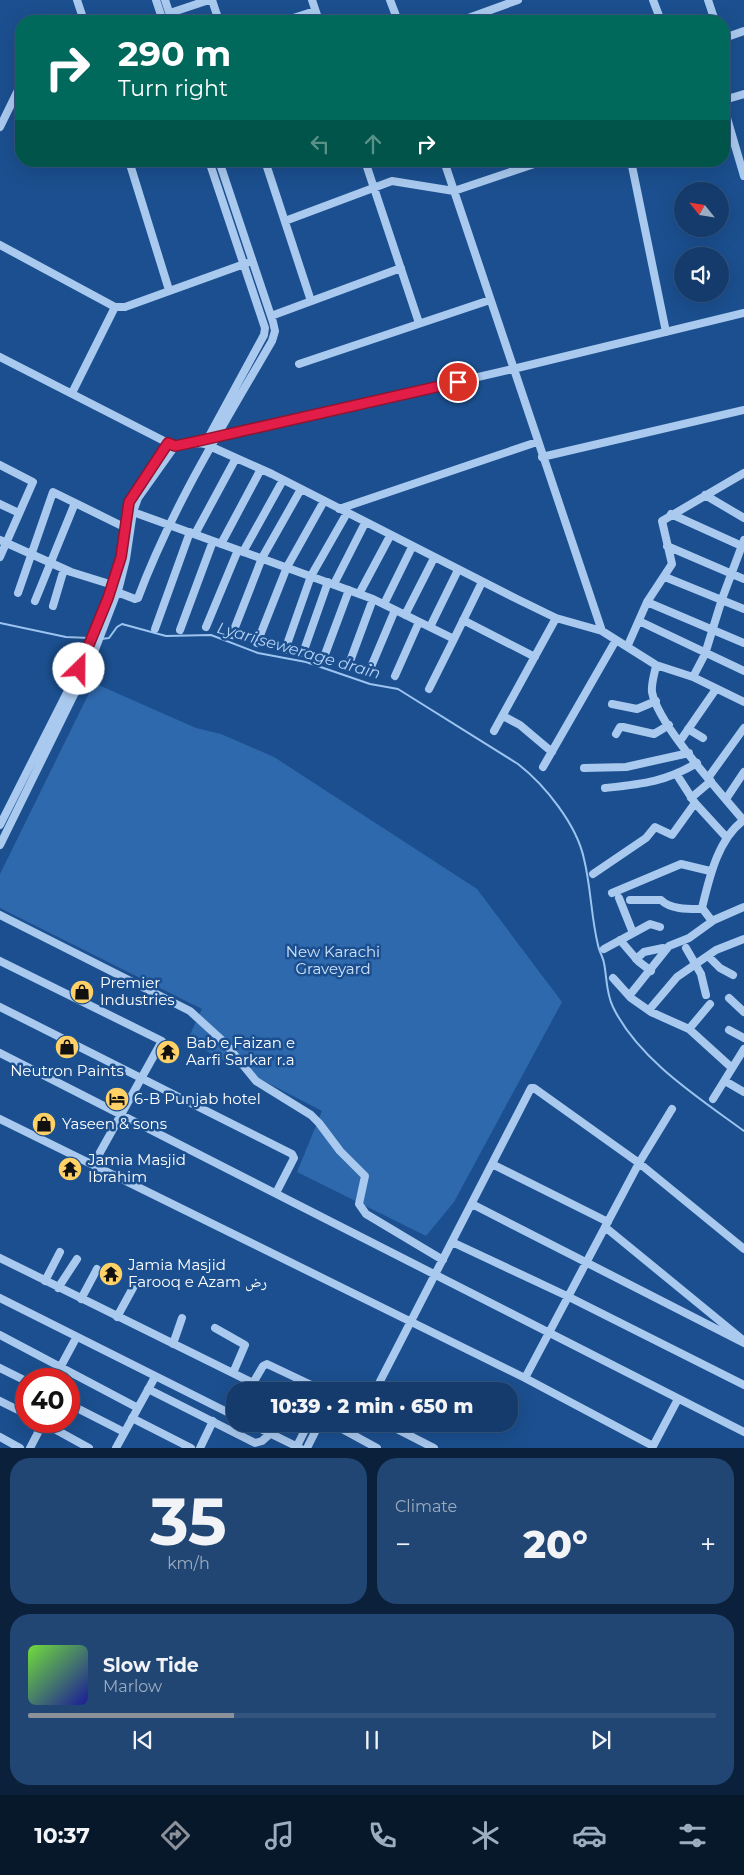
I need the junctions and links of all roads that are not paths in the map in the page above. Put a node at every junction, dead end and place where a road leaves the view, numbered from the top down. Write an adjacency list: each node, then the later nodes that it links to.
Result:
1 (77, 0): 11 (street)
2 (156, 0): 12 (street)
3 (165, 0): 13 (street)
4 (211, 0): 14 (street); 15 (street)
5 (312, 0): 10 (street)
6 (390, 0): 18 (street)
7 (518, 0): 19 (street)
8 (653, 0): 20 (street)
9 (708, 0): 21 (street)
10 (315, 11): 16 (street); 17 (street)
11 (82, 15)
12 (161, 15)
13 (170, 15)
14 (176, 15)
15 (217, 15)
16 (303, 15)
17 (317, 15)
18 (396, 15)
19 (477, 15)
20 (659, 15)
21 (713, 15)
22 (744, 31): 23 (street)
23 (730, 36)
24 (744, 94): 26 (street)
25 (15, 96): 27 (street)
26 (730, 98)
27 (0, 127)
28 (730, 128): 37 (street)
29 (131, 167): 45 (street)
30 (211, 167): 43 (street)
31 (221, 167): 42 (street)
32 (267, 167): 40 (street)
33 (367, 167): 38 (street)
34 (446, 167): 39 (street)
35 (525, 167): 39 (street)
36 (632, 167): 52 (street)
37 (744, 176)
38 (374, 187): 39 (street); 40 (street); 44 (street)
39 (454, 191): 46 (street)
40 (285, 221): 47 (street)
41 (0, 245): 48 (street)
42 (253, 262): 43 (street); 50 (street)
43 (244, 264): 45 (street); 58 (street)
44 (401, 268): 47 (street); 51 (street)
45 (169, 290): 48 (street)
46 (490, 300): 51 (street); 55 (street)
47 (311, 301): 50 (street)
48 (115, 307): 56 (street)
49 (744, 313): 52 (street)
50 (271, 316): 58 (street)
51 (419, 324): 54 (street)
52 (666, 332): 55 (street)
53 (0, 356): 56 (street)
54 (299, 364)
55 (513, 369): 58 (street); 59 (street)
56 (72, 393): 60 (street)
57 (744, 410): 61 (street)
58 (210, 441): 60 (street); 62 (street); 79 (street)
59 (537, 442): 61 (street); 72 (street)
60 (172, 444): 73 (street); 80 (street)
61 (542, 457): 125 (street)
62 (236, 458): 64 (street); 81 (street)
63 (0, 465): 74 (street)
64 (261, 469): 66 (street); 85 (street)
65 (744, 473): 68 (street)
66 (284, 480): 67 (street); 89 (street)
67 (302, 489): 69 (street); 92 (street)
68 (705, 495): 76 (street); 77 (street)
69 (324, 501): 72 (street); 95 (street)
70 (76, 503): 80 (street); 90 (street); 94 (street)
71 (0, 504): 74 (street)
72 (339, 509): 75 (street)
73 (133, 512): 79 (street); 80 (street)
74 (19, 513): 84 (street)
75 (347, 513): 78 (street); 99 (street)
76 (671, 514): 86 (street); 88 (street)
77 (744, 518)
78 (365, 523): 82 (street); 103 (street)
79 (170, 525): 81 (street); 104 (street)
80 (127, 528): 104 (street)
81 (192, 533): 83 (street); 123 (street)
82 (390, 536): 87 (street); 107 (street)
83 (213, 540): 85 (street); 124 (street)
84 (3, 541): 90 (street); 91 (street)
85 (221, 544): 89 (street)
86 (743, 544): 98 (street)
87 (412, 546): 93 (street); 112 (street)
88 (667, 546): 98 (street); 100 (street)
89 (240, 551): 92 (street); 121 (street)
90 (30, 554): 94 (street); 106 (street)
91 (0, 557)
92 (262, 558): 95 (street); 127 (street)
93 (434, 558): 97 (street); 116 (street)
94 (51, 563): 96 (street); 109 (street)
95 (286, 567): 99 (street); 130 (street)
96 (64, 569): 104 (street); 113 (street)
97 (458, 570): 102 (street); 122 (street)
98 (731, 573): 101 (street); 110 (street)
99 (311, 576): 103 (street); 133 (street)
100 (665, 576): 110 (street); 111 (street)
101 (744, 578)
102 (482, 582): 117 (street); 118 (street)
103 (331, 584): 105 (street); 134 (street)
104 (115, 590): 138 (street)
105 (349, 590): 107 (street); 136 (street)
106 (18, 593)
107 (359, 594): 108 (street)
108 (373, 599): 112 (street); 139 (street)
109 (35, 600)
110 (722, 600): 114 (street); 126 (street)
111 (646, 602): 119 (street); 126 (street)
112 (384, 604): 115 (street)
113 (53, 606)
114 (744, 608)
115 (395, 610): 116 (street); 141 (street)
116 (405, 615): 120 (street)
117 (556, 618): 125 (street); 137 (street)
118 (463, 620): 128 (street); 137 (street)
119 (638, 621): 132 (street); 135 (street)
120 (419, 622): 122 (street); 143 (street)
121 (206, 627)
122 (430, 627): 128 (street)
123 (155, 629)
124 (180, 630)
125 (602, 631): 129 (street)
126 (713, 631): 131 (street); 135 (street)
127 (232, 635)
128 (454, 639): 145 (street)
129 (616, 640): 132 (street); 158 (street)
130 (257, 642)
131 (744, 643)
132 (628, 645): 140 (street)
133 (286, 650)
134 (303, 653)
135 (705, 654): 142 (street); 144 (street)
136 (324, 657)
137 (535, 657): 150 (street)
138 (87, 660): 170 (street); 172 (street)
139 (349, 664)
140 (656, 665): 144 (street); 147 (street)
141 (371, 668)
142 (744, 671)
143 (395, 676)
144 (693, 677): 146 (street)
145 (428, 689)
146 (716, 689): 148 (street); 153 (street)
147 (656, 701): 149 (street); 151 (street)
148 (744, 702)
149 (612, 704)
150 (502, 716): 154 (street); 158 (street)
151 (669, 726): 155 (street); 157 (street)
152 (744, 728): 165 (street)
153 (688, 730): 156 (street); 157 (street)
154 (494, 731)
155 (616, 734)
156 (703, 738)
157 (680, 741): 159 (street)
158 (552, 752): 161 (street)
159 (689, 753): 160 (street); 162 (street)
160 (697, 763): 164 (street); 165 (street)
161 (543, 767)
162 (584, 768)
163 (744, 772): 167 (street)
164 (677, 775): 166 (street); 168 (street)
165 (709, 779): 167 (street); 168 (street)
166 (606, 788)
167 (726, 799): 169 (street)
168 (693, 800): 171 (street); 174 (street)
169 (743, 817): 171 (street)
170 (0, 825)
171 (727, 838): 173 (street)
172 (0, 845)
173 (710, 871): 177 (street); 181 (street)
174 (594, 874)
175 (630, 900): 177 (street)
176 (744, 907): 179 (street)
177 (703, 909): 179 (street)
178 (0, 915): 225 (street)
179 (712, 921): 186 (street)
180 (660, 927): 181 (street)
181 (633, 933): 183 (street)
182 (744, 939): 187 (street)
183 (620, 940): 185 (street); 188 (street)
184 (686, 948): 190 (street)
185 (604, 949)
186 (665, 950): 188 (street); 191 (street)
187 (708, 956): 190 (street); 192 (street)
188 (636, 959): 191 (street)
189 (0, 961): 207 (street)
190 (696, 964): 194 (street); 199 (street)
191 (651, 971): 195 (street)
192 (733, 975)
193 (613, 978): 195 (street)
194 (706, 995)
195 (629, 996): 199 (street)
196 (730, 998): 200 (street)
197 (710, 1004): 201 (street)
198 (0, 1007): 207 (street)
199 (649, 1010): 201 (street)
200 (744, 1012)
201 (690, 1029): 206 (street)
202 (729, 1030): 203 (street)
203 (744, 1038)
204 (744, 1049): 206 (street)
205 (0, 1053): 212 (street)
206 (732, 1068): 208 (street)
207 (143, 1079): 212 (street); 217 (street)
208 (725, 1081): 209 (street); 210 (street)
209 (744, 1092)
210 (713, 1100)
211 (672, 1109): 214 (street)
212 (122, 1115): 216 (street); 217 (street)
213 (0, 1119): 216 (street)
214 (639, 1163): 215 (street); 219 (street); 221 (street)
215 (492, 1164): 218 (street); 219 (street)
216 (93, 1165): 237 (street)
217 (276, 1193): 228 (street)
218 (472, 1204): 220 (street); 226 (street)
219 (607, 1225): 226 (street); 242 (street)
220 (452, 1242): 225 (street); 232 (street)
221 (744, 1249)
222 (60, 1252): 229 (street)
223 (0, 1258): 229 (street)
224 (77, 1259): 231 (street)
225 (443, 1260): 228 (street)
226 (586, 1264): 232 (street); 242 (street)
227 (97, 1269): 234 (street)
228 (435, 1275): 237 (street); 239 (street)
229 (45, 1281): 231 (street)
230 (134, 1286): 235 (street)
231 (58, 1288): 234 (street)
232 (567, 1296): 239 (street); 254 (street)
233 (0, 1299): 241 (street)
234 (81, 1299): 235 (street)
235 (117, 1317): 243 (street)
236 (182, 1318): 243 (street)
237 (411, 1322): 249 (street); 253 (street)
238 (215, 1328): 246 (street)
239 (547, 1332): 249 (street); 256 (street)
240 (0, 1335): 244 (street)
241 (76, 1338): 244 (street); 248 (street)
242 (744, 1342)
243 (173, 1344): 246 (street)
244 (60, 1367): 259 (street)
245 (0, 1368): 247 (street)
246 (233, 1373): 250 (street)
247 (15, 1376)
248 (154, 1377): 255 (street); 261 (street)
249 (525, 1378): 279 (street)
250 (251, 1382)
251 (254, 1382): 252 (street)
252 (305, 1382)
253 (381, 1382)
254 (744, 1385)
255 (148, 1389): 259 (street); 263 (street)
256 (678, 1399): 270 (street); 279 (street)
257 (0, 1401): 258 (street)
258 (15, 1408)
259 (138, 1408): 262 (street)
260 (80, 1410): 264 (street)
261 (226, 1412)
262 (132, 1418): 264 (street); 283 (street)
263 (213, 1421): 276 (street); 284 (street)
264 (124, 1432): 277 (street)
265 (267, 1432): 273 (street)
266 (305, 1432): 278 (street)
267 (315, 1432): 285 (street)
268 (349, 1432): 274 (street)
269 (403, 1432): 287 (street)
270 (744, 1432)
271 (37, 1433): 281 (street)
272 (62, 1433): 282 (street)
273 (271, 1434): 276 (street); 278 (street)
274 (353, 1434): 286 (street)
275 (0, 1437): 280 (street)
276 (260, 1445)
277 (118, 1447)
278 (298, 1447)
279 (653, 1447)
280 (20, 1448)
281 (30, 1448)
282 (89, 1448)
283 (191, 1448)
284 (200, 1448)
285 (307, 1448)
286 (377, 1448)
287 (434, 1448)

